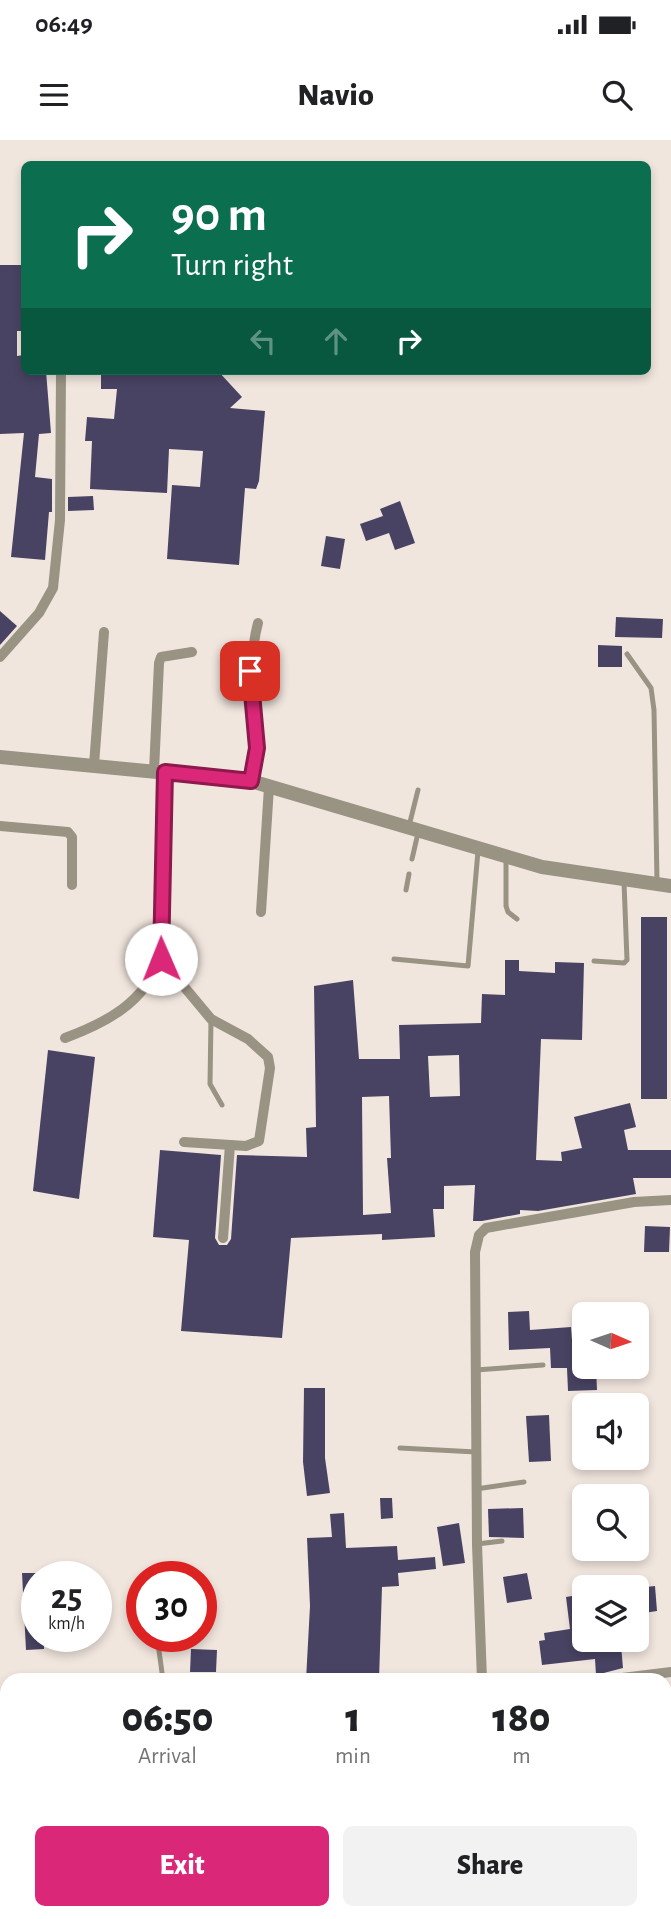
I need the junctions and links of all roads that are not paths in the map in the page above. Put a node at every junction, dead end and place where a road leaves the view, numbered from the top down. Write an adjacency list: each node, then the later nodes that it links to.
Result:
1 (61, 375): 6 (street)
2 (258, 623): 10 (street)
3 (104, 632): 8 (street)
4 (192, 652): 9 (street)
5 (627, 654): 21 (lane)
6 (0, 657)
7 (0, 757): 8 (street)
8 (94, 765): 9 (street)
9 (160, 772): 10 (street); 25 (street)
10 (251, 781): 11 (street)
11 (269, 787): 14 (street); 23 (street)
12 (418, 790): 14 (lane)
13 (0, 825): 20 (street)
14 (413, 831): 15 (street); 17 (lane)
15 (478, 851): 16 (street); 26 (lane)
16 (506, 858): 19 (street); 24 (lane)
17 (412, 859)
18 (409, 874): 22 (lane)
19 (623, 879): 21 (street); 27 (lane)
20 (72, 885)
21 (664, 885)
22 (406, 890)
23 (261, 912)
24 (517, 919)
25 (161, 959): 28 (street); 29 (street)
26 (394, 959)
27 (594, 961)
28 (211, 1018): 30 (lane); 32 (street)
29 (65, 1038)
30 (222, 1105)
31 (184, 1142): 32 (street)
32 (230, 1145): 34 (street)
33 (671, 1200): 36 (street)
34 (223, 1238)
35 (542, 1365): 36 (lane)
36 (475, 1370): 38 (street)
37 (400, 1448): 38 (lane)
38 (476, 1452): 40 (street)
39 (524, 1482): 40 (lane)
40 (476, 1489): 42 (street)
41 (502, 1541): 42 (lane)
42 (477, 1544): 45 (street)
43 (159, 1652): 44 (lane)
44 (162, 1673)
45 (482, 1673)

